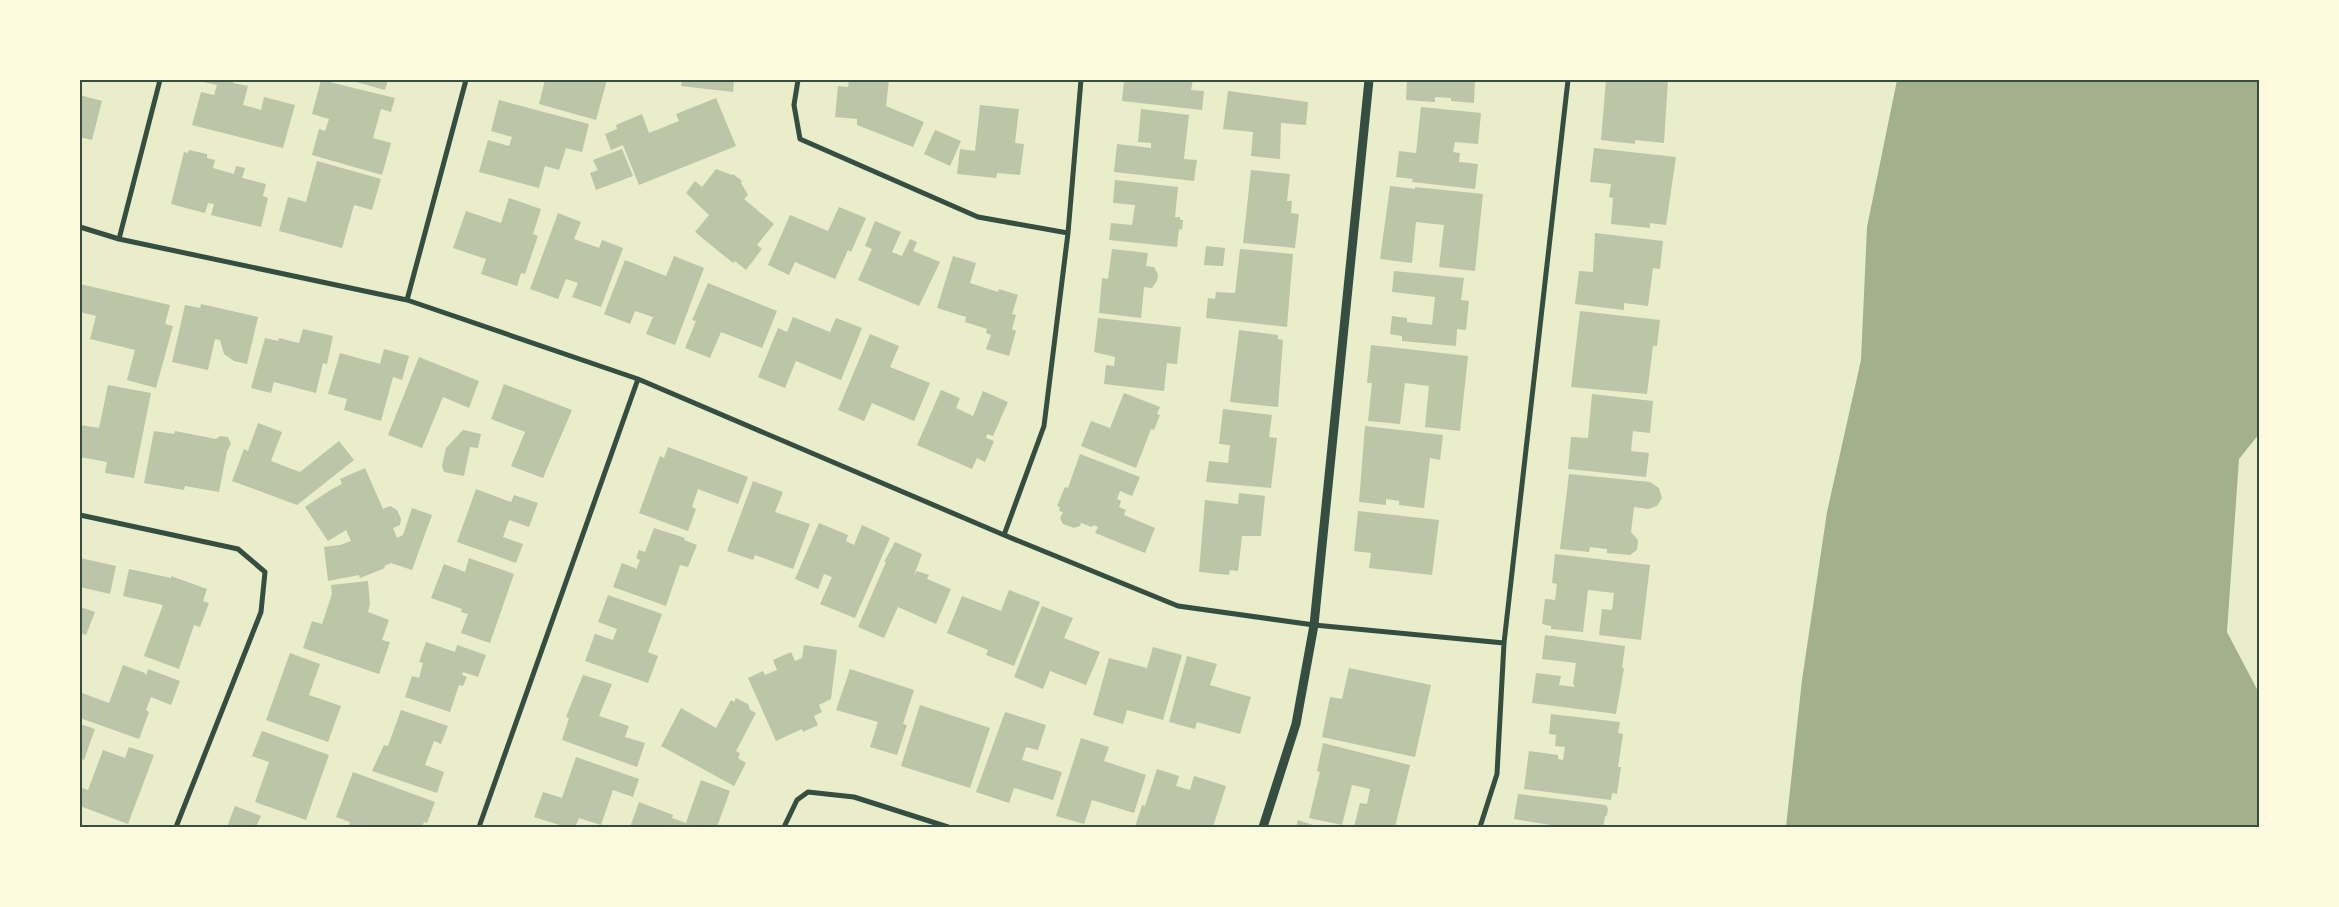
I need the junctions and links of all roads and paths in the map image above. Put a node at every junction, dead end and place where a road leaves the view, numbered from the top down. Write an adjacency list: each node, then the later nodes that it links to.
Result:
1 (160, 80): 9 (street)
2 (466, 80): 10 (street)
3 (798, 80): 8 (street)
4 (1081, 80): 8 (street)
5 (1369, 80): 14 (street)
6 (1568, 80): 15 (street)
7 (80, 227): 9 (street)
8 (1068, 233): 13 (street)
9 (119, 239): 10 (street)
10 (407, 300): 11 (street)
11 (638, 379): 13 (street); 17 (street)
12 (80, 514): 16 (street)
13 (1004, 536): 14 (street)
14 (1314, 625): 15 (street); 20 (street)
15 (1504, 643): 21 (street)
16 (176, 827)
17 (479, 827)
18 (784, 827): 19 (street)
19 (948, 827)
20 (1263, 827)
21 (1480, 827)

